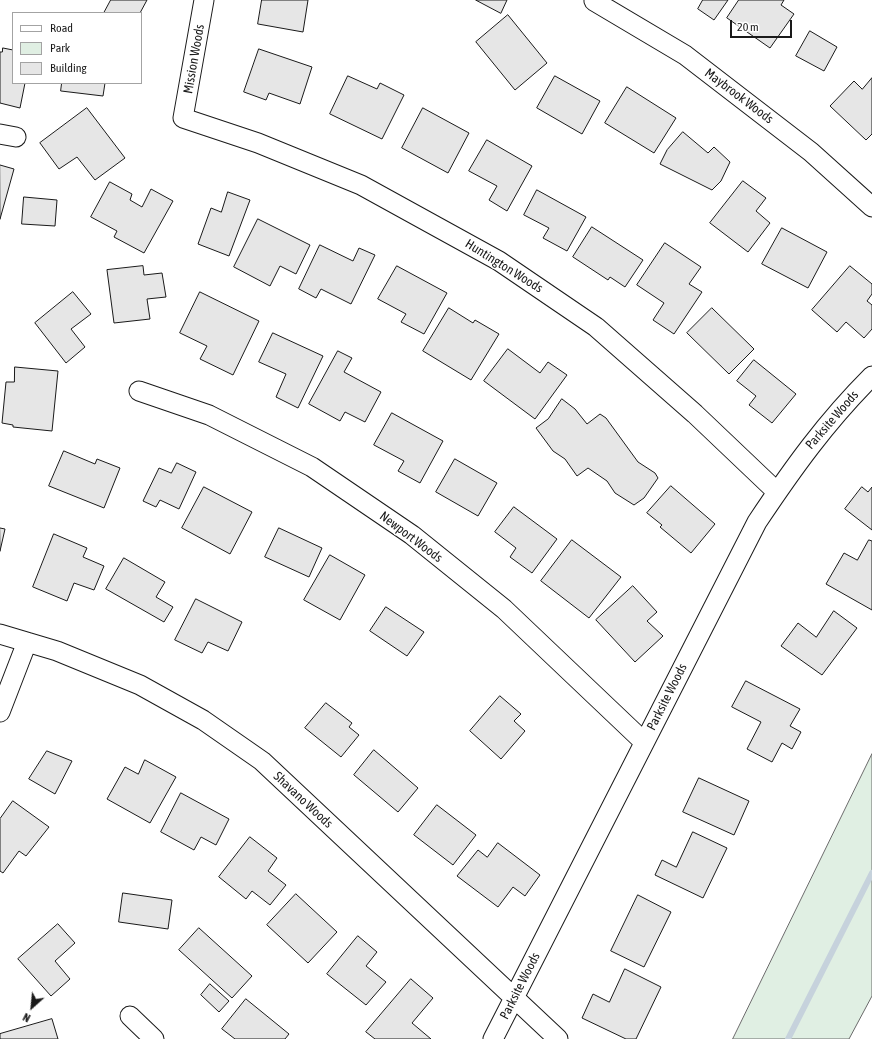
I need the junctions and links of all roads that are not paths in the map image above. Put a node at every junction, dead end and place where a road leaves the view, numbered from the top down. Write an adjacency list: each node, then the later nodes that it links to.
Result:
1 (204, 0): 3 (street, Mission Woods)
2 (594, 1): 4 (street, Maybrook Woods)
3 (183, 118): 7 (street, Huntington Woods)
4 (872, 206)
5 (872, 376): 7 (street, Parksite Woods)
6 (139, 391): 11 (street, Newport Woods)
7 (777, 492): 11 (street, Parksite Woods)
8 (0, 634): 9 (street, Shavano Woods)
9 (27, 642): 10 (street); 12 (street, Shavano Woods)
10 (0, 712)
11 (644, 742): 12 (street, Parksite Woods)
12 (514, 998): 15 (street, Parksite Woods); 16 (street, Shavano Woods)
13 (130, 1016): 14 (street)
14 (154, 1039)
15 (492, 1039)
16 (558, 1039)

